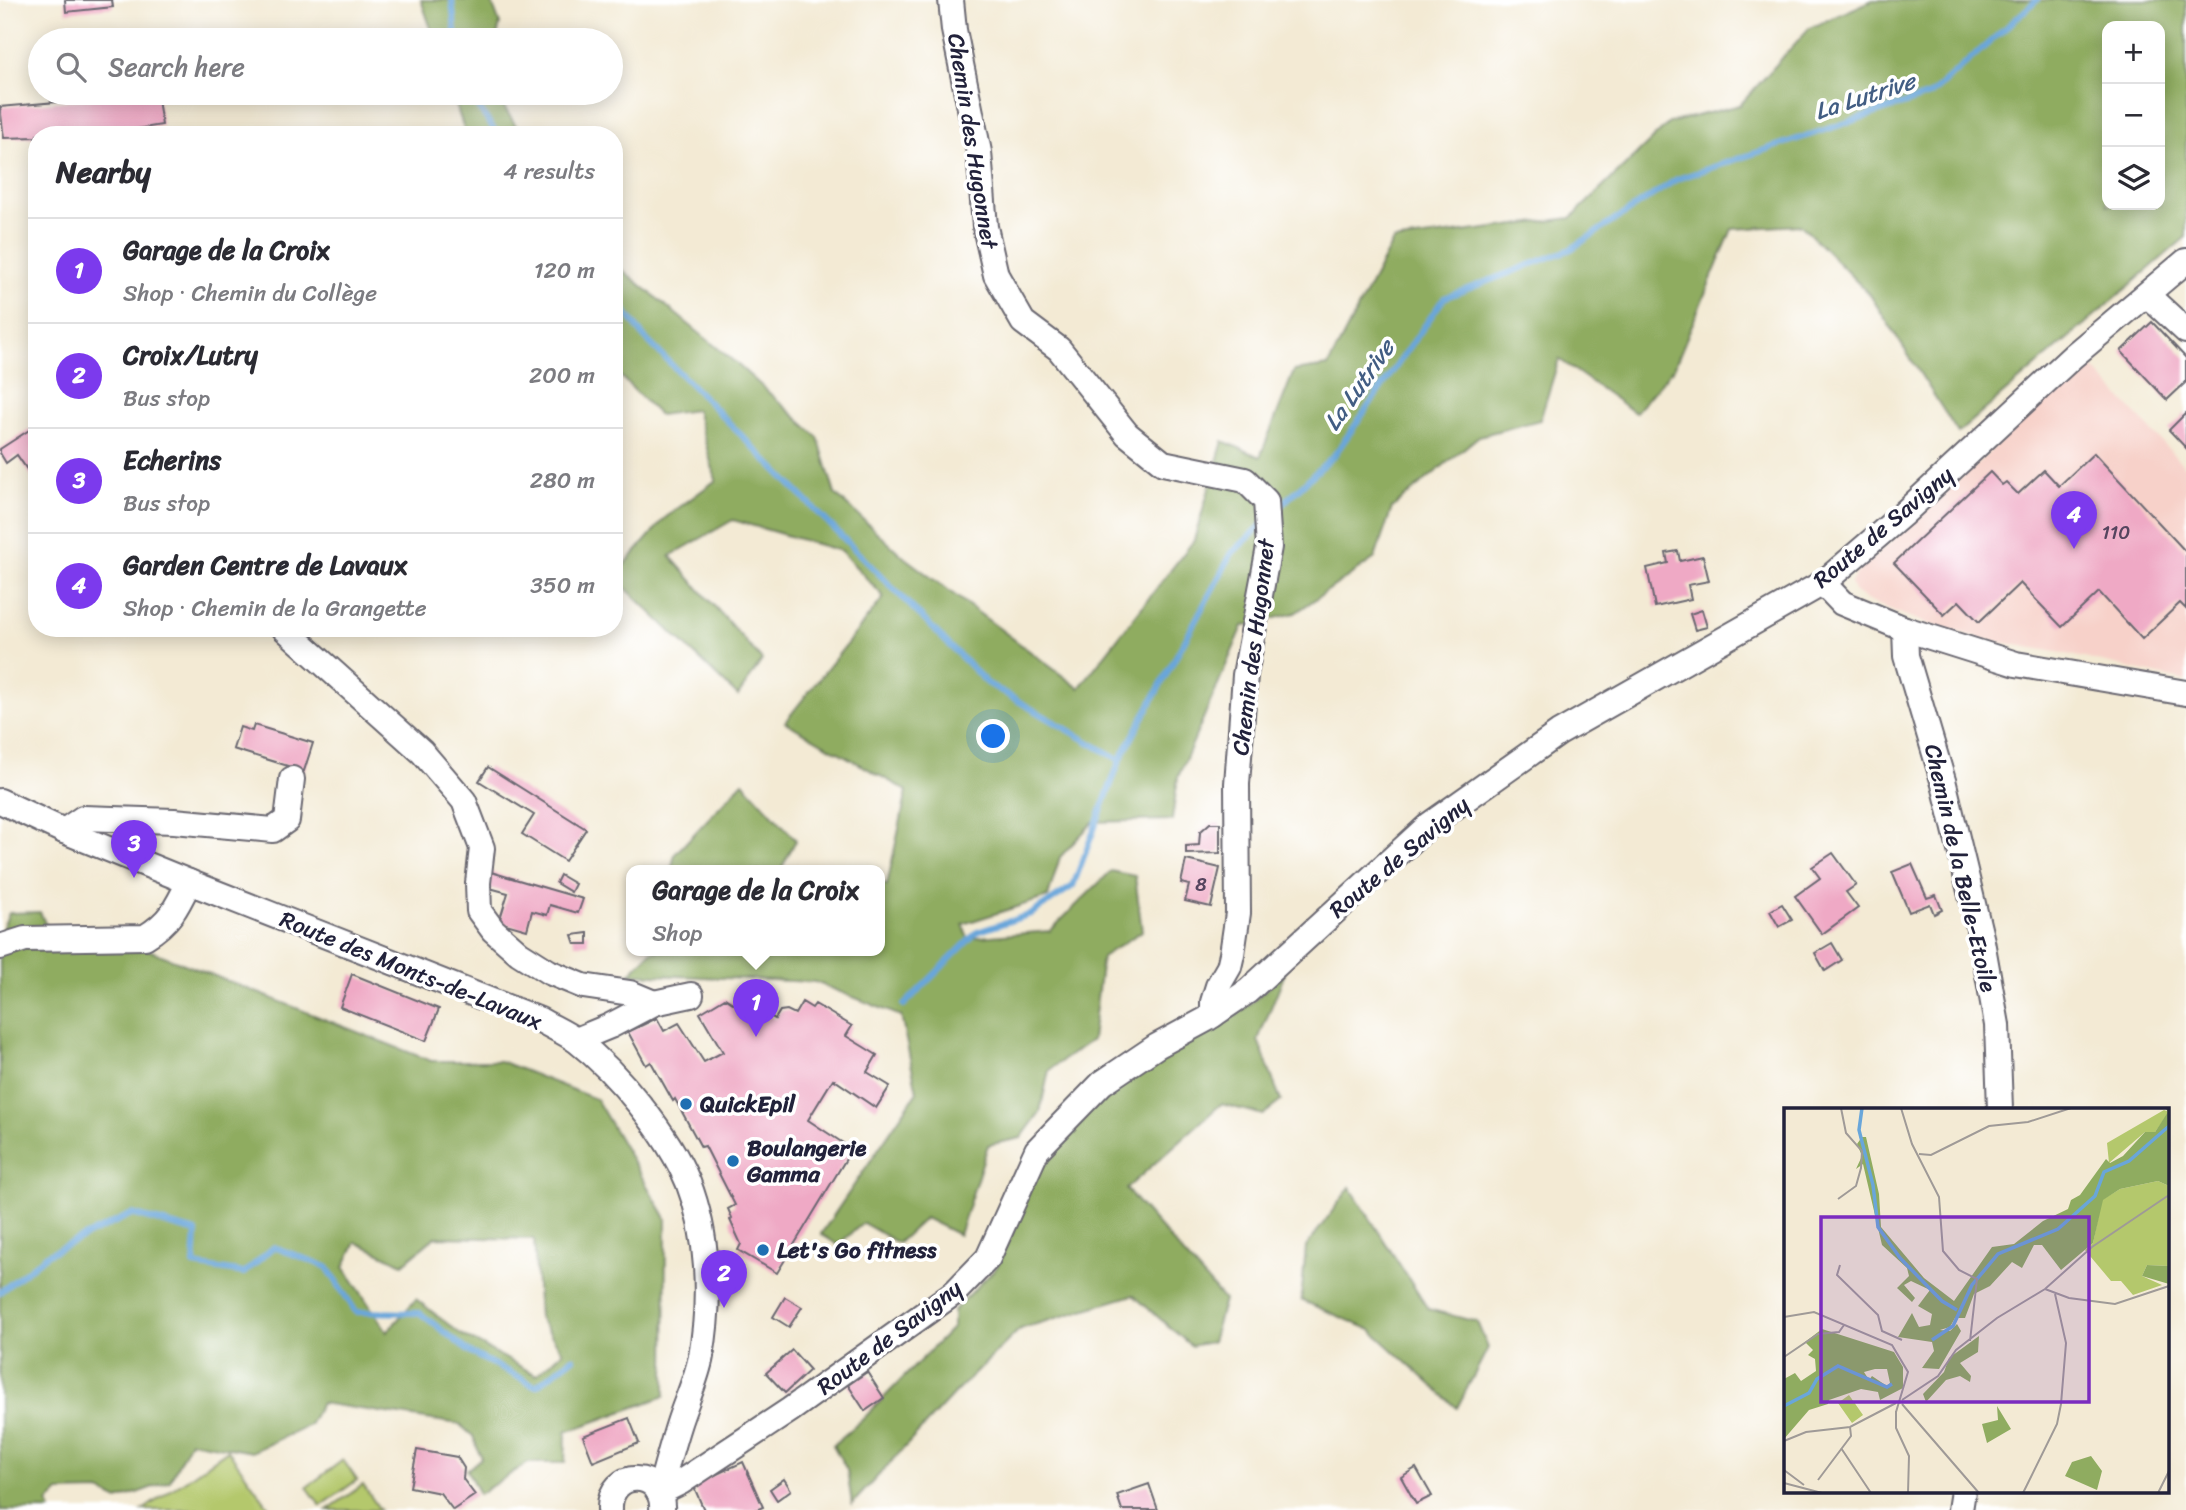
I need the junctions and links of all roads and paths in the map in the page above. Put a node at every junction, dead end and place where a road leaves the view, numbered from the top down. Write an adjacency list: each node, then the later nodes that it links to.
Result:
1 (951, 0): 16 (street, Chemin des Hugonnet)
2 (2186, 261): 3 (street, Route de Savigny)
3 (2147, 295): 4 (street); 5 (street, Route de Savigny)
4 (2186, 331)
5 (1823, 583): 6 (street); 16 (street, Route de Savigny)
6 (1905, 629): 8 (street); 18 (street, Chemin de la Belle-Etoile)
7 (294, 637): 15 (street)
8 (2186, 693)
9 (292, 779): 11 (street)
10 (0, 802): 11 (street, Route des Monts-de-Lavaux)
11 (64, 831): 12 (street, Route des Monts-de-Lavaux)
12 (189, 882): 13 (street); 17 (street, Route des Monts-de-Lavaux)
13 (0, 947)
14 (691, 995): 15 (street)
15 (654, 1003): 17 (street)
16 (1213, 1015): 22 (street, Route de Savigny)
17 (576, 1040): 19 (street, Route des Monts-de-Lavaux)
18 (2000, 1108)
19 (677, 1427): 20 (street, Route des Monts-de-Lavaux); 22 (street, Route des Monts-de-Lavaux)
20 (638, 1479): 22 (street); 23 (street, Route des Monts-de-Lavaux)
21 (1963, 1492): 24 (street)
22 (661, 1502)
23 (610, 1510)
24 (1960, 1510)

